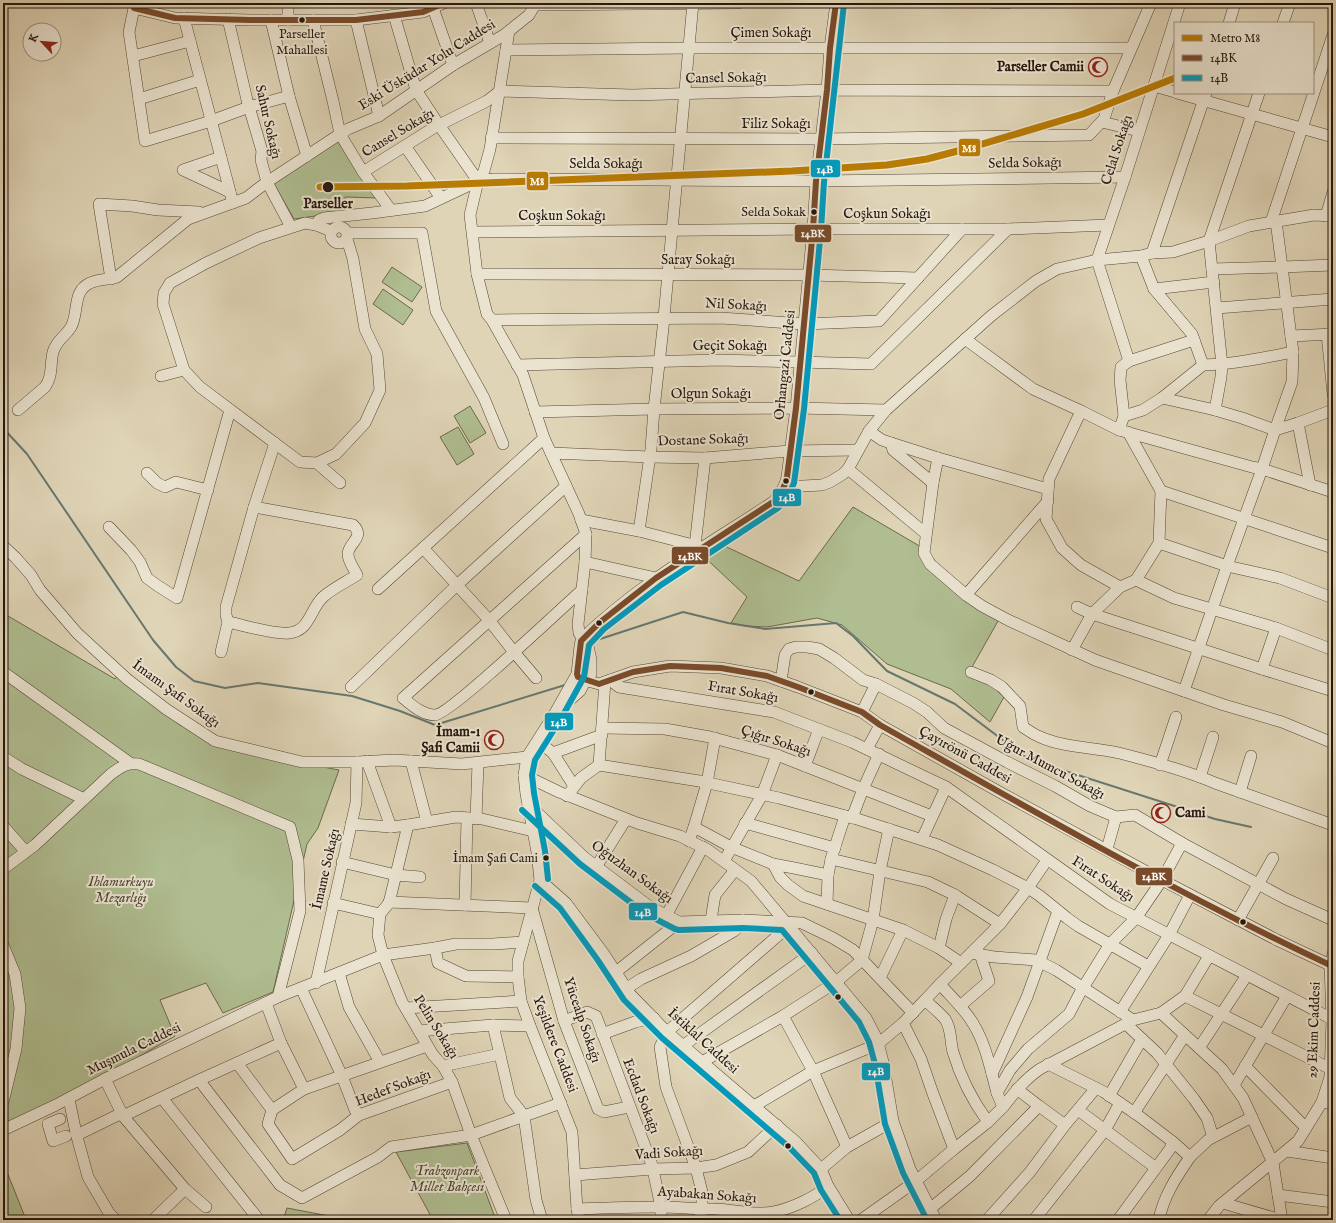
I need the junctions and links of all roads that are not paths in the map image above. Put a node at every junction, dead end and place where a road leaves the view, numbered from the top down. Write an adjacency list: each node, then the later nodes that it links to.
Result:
1 (288, 3): 20 (street)
2 (444, 3): 15 (street)
3 (476, 3): 30 (street)
4 (693, 3): 5 (street); 13 (street); 31 (street)
5 (738, 3)
6 (836, 3): 32 (street, Orhangazi Caddesi)
7 (994, 3): 8 (street)
8 (1008, 3)
9 (1151, 3): 33 (street, Filiz Sokağı)
10 (1180, 3): 23 (street, Celal Sokağı)
11 (1235, 3): 25 (street)
12 (1290, 3): 26 (street)
13 (535, 4): 27 (street, Eski Üsküdar Yolu Caddesi)
14 (135, 6): 17 (street); 35 (street)
15 (433, 8): 16 (street); 36 (street)
16 (394, 15): 22 (street); 39 (street)
17 (184, 18): 18 (street); 29 (street)
18 (228, 19): 19 (street); 52 (street, Sahur Sokağı)
19 (270, 20): 20 (street); 49 (street)
20 (288, 20): 21 (street)
21 (313, 20): 22 (street); 60 (street)
22 (356, 20): 54 (street)
23 (1174, 22)
24 (1174, 22): 38 (street, Celal Sokağı)
25 (1229, 22)
26 (1283, 22)
27 (509, 31): 30 (street, Eski Üsküdar Yolu Caddesi); 34 (street)
28 (1333, 35): 41 (street)
29 (190, 40): 35 (street); 37 (street)
30 (490, 43): 36 (street, Eski Üsküdar Yolu Caddesi)
31 (689, 48): 32 (street, Çimen Sokağı); 34 (street, Çimen Sokağı); 45 (street)
32 (830, 48): 33 (street, Çimen Sokağı); 40 (street, Orhangazi Caddesi)
33 (1131, 48): 43 (street, Filiz Sokağı)
34 (506, 50): 42 (street)
35 (133, 56): 51 (street)
36 (453, 65): 39 (street, Eski Üsküdar Yolu Caddesi)
37 (200, 80): 51 (street); 55 (street)
38 (1154, 86): 44 (street); 59 (street, Celal Sokağı)
39 (416, 90): 54 (street, Eski Üsküdar Yolu Caddesi); 57 (street)
40 (827, 90): 43 (street, Cansel Sokağı); 45 (street, Cansel Sokağı); 64 (street, Orhangazi Caddesi)
41 (1314, 90)
42 (500, 91): 45 (street, Cansel Sokağı); 57 (street, Cansel Sokağı); 62 (street)
43 (1113, 91): 56 (street, Filiz Sokağı)
44 (1174, 92)
45 (684, 94): 63 (street)
46 (1183, 94): 50 (street)
47 (1259, 94): 53 (street)
48 (1313, 94): 58 (street)
49 (289, 96): 52 (street); 66 (street)
50 (1205, 97): 53 (street); 92 (street)
51 (139, 99): 55 (street)
52 (249, 107): 55 (street); 73 (street, Sahur Sokağı)
53 (1252, 114): 58 (street); 91 (street)
54 (379, 116): 60 (street, Eski Üsküdar Yolu Caddesi)
55 (211, 121): 67 (street)
56 (1102, 122): 59 (street); 64 (street, Filiz Sokağı)
57 (439, 125): 65 (street, Cansel Sokağı); 71 (street)
58 (1301, 128): 61 (street); 81 (street)
59 (1138, 131): 69 (street, Celal Sokağı)
60 (340, 134): 66 (street, Eski Üsküdar Yolu Caddesi); 68 (street)
61 (1333, 137)
62 (492, 138): 63 (street, Filiz Sokağı); 71 (street)
63 (680, 139): 64 (street, Filiz Sokağı); 70 (street)
64 (821, 139): 72 (street, Orhangazi Caddesi)
65 (405, 146): 68 (street, Cansel Sokağı); 76 (street)
66 (307, 156): 73 (street, Eski Üsküdar Yolu Caddesi)
67 (221, 157): 74 (street); 74 (street)
68 (363, 172): 78 (street)
69 (1125, 177): 72 (street, Selda Sokağı); 83 (street, Celal Sokağı)
70 (677, 179): 71 (street, Selda Sokağı); 72 (street, Selda Sokağı); 88 (street)
71 (478, 181): 76 (street, Selda Sokağı); 89 (street)
72 (816, 181): 85 (street, Orhangazi Caddesi)
73 (267, 182): 77 (street, Eski Üsküdar Yolu Caddesi); 84 (street, Sahur Sokağı)
74 (230, 192): 77 (street)
75 (1333, 192): 80 (street)
76 (441, 198): 78 (street, Selda Sokağı)
77 (233, 203): 79 (street, Eski Üsküdar Yolu Caddesi)
78 (391, 210): 82 (street, Selda Sokağı)
79 (202, 213): 101 (street); 101 (street)
80 (1330, 216): 81 (street)
81 (1273, 222): 91 (street); 95 (street)
82 (316, 225): 84 (street); 90 (street)
83 (1108, 226): 87 (street, Coşkun Sokağı); 93 (street, Celal Sokağı)
84 (291, 228): 121 (street)
85 (813, 229): 86 (street, Coşkun Sokağı); 88 (street, Coşkun Sokağı); 99 (street, Orhangazi Caddesi)
86 (962, 229): 87 (street, Coşkun Sokağı); 100 (street, Nil Sokağı)
87 (1008, 229): 117 (street, Geçit Sokağı)
88 (672, 230): 89 (street, Coşkun Sokağı); 98 (street)
89 (473, 232): 97 (street)
90 (347, 236): 142 (street); 149 (street)
91 (1209, 241): 92 (street); 96 (street)
92 (1147, 255): 93 (street); 103 (street)
93 (1097, 260): 112 (street); 115 (street)
94 (1333, 265): 95 (street)
95 (1282, 268): 96 (street); 105 (street)
96 (1212, 269): 102 (street)
97 (477, 274): 98 (street, Saray Sokağı); 108 (street)
98 (668, 275): 99 (street, Saray Sokağı); 107 (street)
99 (809, 275): 100 (street, Saray Sokağı); 109 (street, Orhangazi Caddesi)
100 (918, 278): 109 (street, Nil Sokağı)
101 (111, 279): 127 (street)
102 (1214, 282): 103 (street); 106 (street)
103 (1154, 289): 113 (street)
104 (1333, 299): 105 (street)
105 (1287, 303): 106 (street); 111 (street)
106 (1217, 308): 120 (street)
107 (664, 318): 108 (street, Nil Sokağı); 109 (street, Nil Sokağı); 116 (street)
108 (492, 320): 118 (street)
109 (804, 324): 117 (street, Orhangazi Caddesi)
110 (1330, 334): 111 (street); 123 (street)
111 (1290, 336): 114 (street)
112 (965, 339): 129 (street); 132 (street)
113 (1194, 340): 115 (street); 119 (street)
114 (1293, 352): 120 (street); 137 (street)
115 (1129, 360): 134 (street)
116 (659, 362): 117 (street, Geçit Sokağı); 118 (street, Geçit Sokağı); 126 (street)
117 (800, 362): 125 (street, Orhangazi Caddesi)
118 (517, 365): 133 (street)
119 (1203, 365): 120 (street); 124 (street)
120 (1222, 365): 130 (street)
121 (184, 370): 122 (street); 128 (street)
122 (161, 376)
123 (1333, 394)
124 (1162, 398): 130 (street); 134 (street)
125 (796, 408): 126 (street, Olgun Sokağı); 129 (street, Olgun Sokağı); 144 (street, Orhangazi Caddesi)
126 (654, 409): 133 (street, Olgun Sokağı); 146 (street)
127 (18, 410)
128 (230, 410): 140 (street); 158 (street)
129 (886, 410): 136 (street)
130 (1215, 410): 137 (street)
131 (1333, 410): 135 (street)
132 (1081, 411): 138 (street); 159 (street)
133 (535, 412): 139 (street)
134 (1124, 416): 138 (street)
135 (1298, 423): 137 (street); 155 (street)
136 (869, 430): 141 (street); 143 (street)
137 (1274, 430): 151 (street)
138 (1123, 431): 151 (street); 160 (street)
139 (544, 438): 145 (street); 173 (street)
140 (275, 443): 149 (street); 163 (street)
141 (891, 443): 148 (street); 153 (street)
142 (503, 444)
143 (857, 450): 144 (street, Dostane Sokağı); 150 (street)
144 (790, 451): 147 (street, Dostane Sokağı); 157 (street, Orhangazi Caddesi)
145 (551, 453): 146 (street, Dostane Sokağı); 156 (street)
146 (650, 457): 147 (street, Dostane Sokağı); 167 (street)
147 (705, 458): 172 (street)
148 (938, 458): 153 (street); 159 (street)
149 (317, 463): 154 (street)
150 (848, 469): 157 (street); 168 (street)
151 (1262, 469): 155 (street); 164 (street)
152 (147, 473): 158 (street)
153 (933, 482): 168 (street)
154 (340, 483)
155 (1310, 484): 161 (street)
156 (566, 486): 165 (street); 179 (street)
157 (784, 487): 172 (street, Orhangazi Caddesi)
158 (208, 490): 166 (street)
159 (1048, 490): 162 (street)
160 (1161, 491): 164 (street); 170 (street)
161 (1333, 492)
162 (1048, 501): 180 (street); 183 (street)
163 (254, 507): 189 (street); 189 (street)
164 (1244, 519): 174 (street); 176 (street)
165 (581, 520): 167 (street); 169 (street)
166 (109, 527)
167 (639, 531): 172 (street)
168 (925, 533): 183 (street)
169 (586, 534): 175 (street); 188 (street)
170 (1159, 543): 176 (street); 178 (street)
171 (3, 546): 227 (street, İmamı Şafi Sokağı)
172 (699, 547): 177 (street, Orhangazi Caddesi)
173 (423, 548): 179 (street); 181 (street)
174 (1333, 548)
175 (585, 562): 177 (street); 182 (street)
176 (1227, 566): 184 (street); 186 (street)
177 (656, 578): 191 (street, Orhangazi Caddesi)
178 (1136, 580): 180 (street); 186 (street)
179 (457, 585): 188 (street); 207 (street)
180 (1120, 587): 187 (street)
181 (378, 589)
182 (582, 590): 191 (street); 196 (street)
183 (966, 595): 193 (street)
184 (1333, 598)
185 (1077, 607): 187 (street)
186 (1212, 610): 190 (street); 192 (street)
187 (1092, 614): 192 (street); 193 (street)
188 (489, 620): 196 (street); 196 (street)
189 (228, 622): 195 (street)
190 (1276, 628): 194 (street); 199 (street)
191 (587, 638): 197 (street); 198 (street)
192 (1199, 648): 199 (street); 208 (street)
193 (1072, 650): 208 (street)
194 (1333, 650)
195 (221, 652)
196 (514, 652): 203 (street)
197 (590, 657): 198 (street); 202 (street)
198 (578, 661): 202 (street)
199 (1262, 669): 209 (street)
200 (3, 672): 229 (street)
201 (971, 672): 231 (street)
202 (584, 675): 204 (street); 217 (street)
203 (536, 678)
204 (608, 681): 205 (street, Çayırönü Caddesi); 213 (street, Fırat Sokağı); 214 (street)
205 (781, 681): 206 (street, Uğur Mumcu Sokağı); 210 (street, Çayırönü Caddesi)
206 (876, 684): 210 (street); 247 (street, Uğur Mumcu Sokağı)
207 (351, 686)
208 (1184, 691): 218 (street)
209 (1333, 691)
210 (862, 712): 212 (street, Çayırönü Caddesi)
211 (1176, 718): 231 (street)
212 (880, 725): 219 (street); 264 (street, Çayırönü Caddesi)
213 (819, 729): 219 (street, Fırat Sokağı); 232 (street)
214 (602, 732): 216 (street, Çığır Sokağı); 220 (street, Çığır Sokağı); 230 (street)
215 (1213, 737): 234 (street)
216 (715, 738): 222 (street, Çığır Sokağı); 235 (street)
217 (538, 741): 220 (street); 225 (street)
218 (1333, 743)
219 (867, 749): 221 (street, Fırat Sokağı)
220 (553, 753): 236 (street)
221 (879, 754): 237 (street, Fırat Sokağı); 238 (street)
222 (778, 755): 232 (street, Çığır Sokağı); 240 (street)
223 (1251, 756): 239 (street)
224 (3, 757): 242 (street)
225 (527, 757): 228 (street, İmamı Şafi Sokağı); 233 (street)
226 (411, 761): 227 (street, İmamı Şafi Sokağı); 228 (street, İmamı Şafi Sokağı); 249 (street)
227 (362, 762): 251 (street, İmame Sokağı); 255 (street)
228 (478, 762): 246 (street)
229 (130, 763): 242 (street); 331 (street)
230 (599, 765): 235 (street); 236 (street)
231 (1160, 765): 234 (street)
232 (805, 766): 238 (street, Çığır Sokağı)
233 (524, 775): 241 (street); 243 (street)
234 (1200, 777): 239 (street)
235 (707, 783): 240 (street); 256 (street)
236 (574, 786): 241 (street)
237 (946, 787): 244 (street); 268 (street, Fırat Sokağı)
238 (863, 789): 244 (street, Çığır Sokağı); 245 (street)
239 (1240, 792): 253 (street)
240 (762, 795): 245 (street); 250 (street)
241 (567, 796): 248 (street)
242 (84, 799): 265 (street)
243 (528, 804): 258 (street); 272 (street, Oğuzhan Sokağı)
244 (932, 816): 259 (street)
245 (848, 817): 257 (street); 266 (street)
246 (472, 818): 249 (street); 258 (street); 288 (street)
247 (1116, 818): 261 (street); 264 (street)
248 (626, 819): 260 (street); 272 (street)
249 (426, 822): 252 (street)
250 (745, 823): 263 (street); 266 (street)
251 (351, 824): 255 (street); 270 (street, İmame Sokağı)
252 (408, 825): 255 (street); 276 (street)
253 (1333, 825)
254 (3, 826): 265 (street)
255 (391, 827)
256 (694, 827): 260 (street); 263 (street)
257 (889, 829): 259 (street); 275 (street)
258 (533, 831): 279 (street)
259 (922, 839): 282 (street)
260 (689, 841): 262 (street)
261 (1182, 843): 280 (street); 281 (street)
262 (703, 847): 269 (street); 292 (street)
263 (731, 847): 269 (street); 271 (street)
264 (1106, 849): 280 (street, Çayırönü Caddesi)
265 (26, 852): 273 (street)
266 (833, 853): 275 (street); 277 (street)
267 (1273, 858): 281 (street)
268 (1047, 860): 282 (street); 293 (street, Fırat Sokağı)
269 (724, 861): 274 (street)
270 (342, 862): 276 (street); 286 (street, İmame Sokağı)
271 (773, 864): 277 (street); 287 (street)
272 (596, 867): 292 (street, Oğuzhan Sokağı)
273 (3, 869)
274 (735, 870): 294 (street); 300 (street)
275 (880, 871): 283 (street); 296 (street)
276 (396, 875): 278 (street); 285 (street)
277 (828, 875): 287 (street)
278 (420, 877)
279 (540, 880): 289 (street, Yeşildere Caddesi); 318 (street, İstiklal Caddesi)
280 (1162, 880): 284 (street, Çayırönü Caddesi); 293 (street)
281 (1259, 884): 297 (street); 298 (street)
282 (1028, 888): 290 (street); 301 (street)
283 (955, 895): 301 (street); 308 (street)
284 (1190, 895): 297 (street, Çayırönü Caddesi); 303 (street)
285 (389, 902): 288 (street); 291 (street)
286 (333, 903): 291 (street); 323 (street, İmame Sokağı)
287 (827, 904): 296 (street)
288 (465, 905): 289 (street)
289 (532, 908): 304 (street, Yeşildere Caddesi); 344 (street, Yücealp Sokağı)
290 (1058, 912): 305 (street); 314 (street)
291 (380, 914): 311 (street, Pelin Sokağı)
292 (666, 916): 299 (street, Oğuzhan Sokağı)
293 (1136, 918): 303 (street, Fırat Sokağı); 305 (street)
294 (711, 920): 295 (street, Oğuzhan Sokağı); 299 (street, Oğuzhan Sokağı)
295 (743, 920): 300 (street, Oğuzhan Sokağı); 327 (street)
296 (872, 920): 302 (street); 313 (street)
297 (1238, 920): 316 (street, Çayırönü Caddesi)
298 (1333, 920)
299 (679, 922): 318 (street)
300 (787, 924): 309 (street); 313 (street, Oğuzhan Sokağı); 350 (street)
301 (1000, 924): 310 (street)
302 (903, 930): 308 (street); 322 (street)
303 (1169, 935): 312 (street, Fırat Sokağı); 317 (street)
304 (523, 942): 307 (street); 321 (street, Yeşildere Caddesi)
305 (1110, 944): 317 (street); 328 (street)
306 (3, 945): 383 (street)
307 (435, 948): 311 (street); 321 (street)
308 (939, 948): 315 (street)
309 (812, 953): 324 (street); 357 (street)
310 (976, 953): 314 (street); 315 (street); 335 (street)
311 (383, 955): 319 (street); 336 (street, Pelin Sokağı)
312 (1209, 956): 320 (street, Fırat Sokağı); 329 (street)
313 (862, 960): 322 (street, Oğuzhan Sokağı); 324 (street)
314 (1040, 962): 328 (street); 370 (street)
315 (961, 963): 325 (street)
316 (1332, 963): 343 (street, 29 Ekim Caddesi)
317 (1148, 966): 337 (street)
318 (616, 972): 327 (street, İstiklal Caddesi)
319 (339, 973): 323 (street); 361 (street)
320 (1247, 975): 330 (street, Fırat Sokağı); 340 (street)
321 (518, 977): 333 (street, Yeşildere Caddesi)
322 (880, 978): 338 (street, Oğuzhan Sokağı)
323 (316, 982): 326 (street)
324 (836, 982): 341 (street); 356 (street)
325 (940, 984): 332 (street); 335 (street)
326 (302, 988): 331 (street); 371 (street)
327 (627, 988): 342 (street, İstiklal Caddesi)
328 (1083, 988): 337 (street); 379 (street)
329 (1185, 996): 339 (street); 340 (street)
330 (1287, 996): 343 (street, Fırat Sokağı); 353 (street)
331 (278, 997): 334 (street, Muşmula Caddesi)
332 (925, 1000): 338 (street); 400 (street)
333 (521, 1001): 336 (street); 348 (street, Yeşildere Caddesi)
334 (266, 1002): 355 (street); 372 (street, Muşmula Caddesi)
335 (960, 1006): 370 (street)
336 (406, 1008): 349 (street, Pelin Sokağı)
337 (1120, 1012): 345 (street)
338 (913, 1013): 346 (street)
339 (1161, 1013): 345 (street); 352 (street)
340 (1221, 1014): 353 (street); 359 (street)
341 (783, 1016): 362 (street); 369 (street)
342 (654, 1018): 350 (street, İstiklal Caddesi); 351 (street)
343 (1332, 1019): 368 (street, 29 Ekim Caddesi)
344 (564, 1021): 351 (street, Ecdad Sokağı); 390 (street, Yücealp Sokağı)
345 (1129, 1022): 354 (street); 364 (street)
346 (903, 1023): 356 (street); 411 (street)
347 (493, 1025): 348 (street); 349 (street); 360 (street)
348 (530, 1026): 384 (street, Yeşildere Caddesi)
349 (419, 1031): 358 (street, Pelin Sokağı)
350 (667, 1032): 357 (street, İstiklal Caddesi); 416 (street)
351 (602, 1034): 390 (street, Ecdad Sokağı)
352 (1185, 1035): 359 (street); 365 (street)
353 (1264, 1036): 367 (street); 368 (street)
354 (1142, 1039): 365 (street); 380 (street)
355 (281, 1043): 363 (street); 377 (street)
356 (878, 1044): 369 (street); 399 (street)
357 (684, 1045): 362 (street, İstiklal Caddesi)
358 (428, 1046): 361 (street); 366 (street, Pelin Sokağı)
359 (1199, 1048): 375 (street)
360 (500, 1054): 366 (street); 397 (street)
361 (380, 1062): 371 (street)
362 (702, 1062): 388 (street, İstiklal Caddesi)
363 (237, 1063): 373 (street); 392 (street)
364 (1048, 1064): 376 (street); 378 (street)
365 (1166, 1064): 394 (street); 408 (street)
366 (443, 1066): 374 (street, Pelin Sokağı)
367 (1245, 1066): 375 (street); 403 (street)
368 (1331, 1069): 386 (street, 29 Ekim Caddesi)
369 (813, 1071): 388 (street); 410 (street)
370 (992, 1074): 379 (street)
371 (342, 1076): 377 (street); 395 (street)
372 (105, 1079): 382 (street, Muşmula Caddesi); 396 (street)
373 (199, 1080): 381 (street); 407 (street)
374 (452, 1082): 395 (street, Hedef Sokağı); 407 (street, Pelin Sokağı)
375 (1234, 1085): 398 (street)
376 (1096, 1088): 380 (street); 393 (street)
377 (304, 1089): 392 (street)
378 (1017, 1089): 389 (street); 391 (street)
379 (997, 1093): 391 (street)
380 (1109, 1096): 385 (street)
381 (162, 1098): 396 (street); 434 (street)
382 (69, 1099): 387 (street, Muşmula Caddesi); 406 (street)
383 (3, 1102)
384 (561, 1103): 397 (street); 420 (street, Yeşildere Caddesi)
385 (1120, 1103): 394 (street); 405 (street)
386 (1327, 1103): 403 (street, 29 Ekim Caddesi)
387 (56, 1106): 404 (street, Muşmula Caddesi); 406 (street)
388 (754, 1106): 401 (street, İstiklal Caddesi)
389 (1039, 1106): 402 (street); 430 (street)
390 (629, 1107): 418 (street, Ecdad Sokağı)
391 (1003, 1107): 400 (street)
392 (272, 1110): 395 (street, Hedef Sokağı)
393 (1078, 1110): 402 (street); 405 (street)
394 (1134, 1113): 409 (street)
395 (360, 1114)
396 (122, 1115): 406 (street); 423 (street)
397 (524, 1116): 407 (street); 436 (street)
398 (1252, 1117): 408 (street); 415 (street)
399 (893, 1121): 410 (street); 421 (street)
400 (988, 1122): 411 (street)
401 (776, 1125): 416 (street, Vadi Sokağı); 419 (street, İstiklal Caddesi)
402 (1065, 1125): 442 (street)
403 (1306, 1128): 412 (street, 29 Ekim Caddesi)
404 (3, 1130)
405 (1104, 1130): 417 (street); 443 (street)
406 (73, 1135): 432 (street)
407 (471, 1135): 435 (street, Pelin Sokağı)
408 (1213, 1138): 413 (street)
409 (1173, 1142): 413 (street); 417 (street)
410 (847, 1147): 419 (street)
411 (954, 1149): 421 (street)
412 (1287, 1151): 414 (street); 415 (street, 29 Ekim Caddesi)
413 (1190, 1158): 445 (street)
414 (1333, 1158)
415 (1273, 1163): 424 (street); 426 (street, 29 Ekim Caddesi)
416 (696, 1168): 418 (street, Vadi Sokağı); 431 (street)
417 (1156, 1168): 444 (street)
418 (653, 1169): 420 (street, Vadi Sokağı); 428 (street, Ecdad Sokağı)
419 (821, 1169): 422 (street, İstiklal Caddesi)
420 (575, 1175): 429 (street, Yeşildere Caddesi)
421 (916, 1181): 430 (street); 440 (street)
422 (828, 1186): 431 (street, Ayabakan Sokağı); 439 (street, İstiklal Caddesi)
423 (185, 1189): 427 (street); 433 (street)
424 (1278, 1195): 425 (street); 447 (street)
425 (1333, 1202)
426 (1223, 1203): 446 (street, 29 Ekim Caddesi); 447 (street)
427 (206, 1207)
428 (661, 1207): 429 (street, Ayabakan Sokağı); 431 (street, Ayabakan Sokağı); 438 (street, Ecdad Sokağı)
429 (577, 1209): 437 (street, Yeşildere Caddesi)
430 (930, 1209): 441 (street)
431 (700, 1215)
432 (116, 1220)
433 (153, 1220)
434 (259, 1220)
435 (506, 1220)
436 (542, 1220)
437 (579, 1220)
438 (661, 1220)
439 (849, 1220)
440 (861, 1220)
441 (936, 1220)
442 (986, 1220)
443 (1034, 1220)
444 (1118, 1220)
445 (1159, 1220)
446 (1208, 1220)
447 (1281, 1220)

